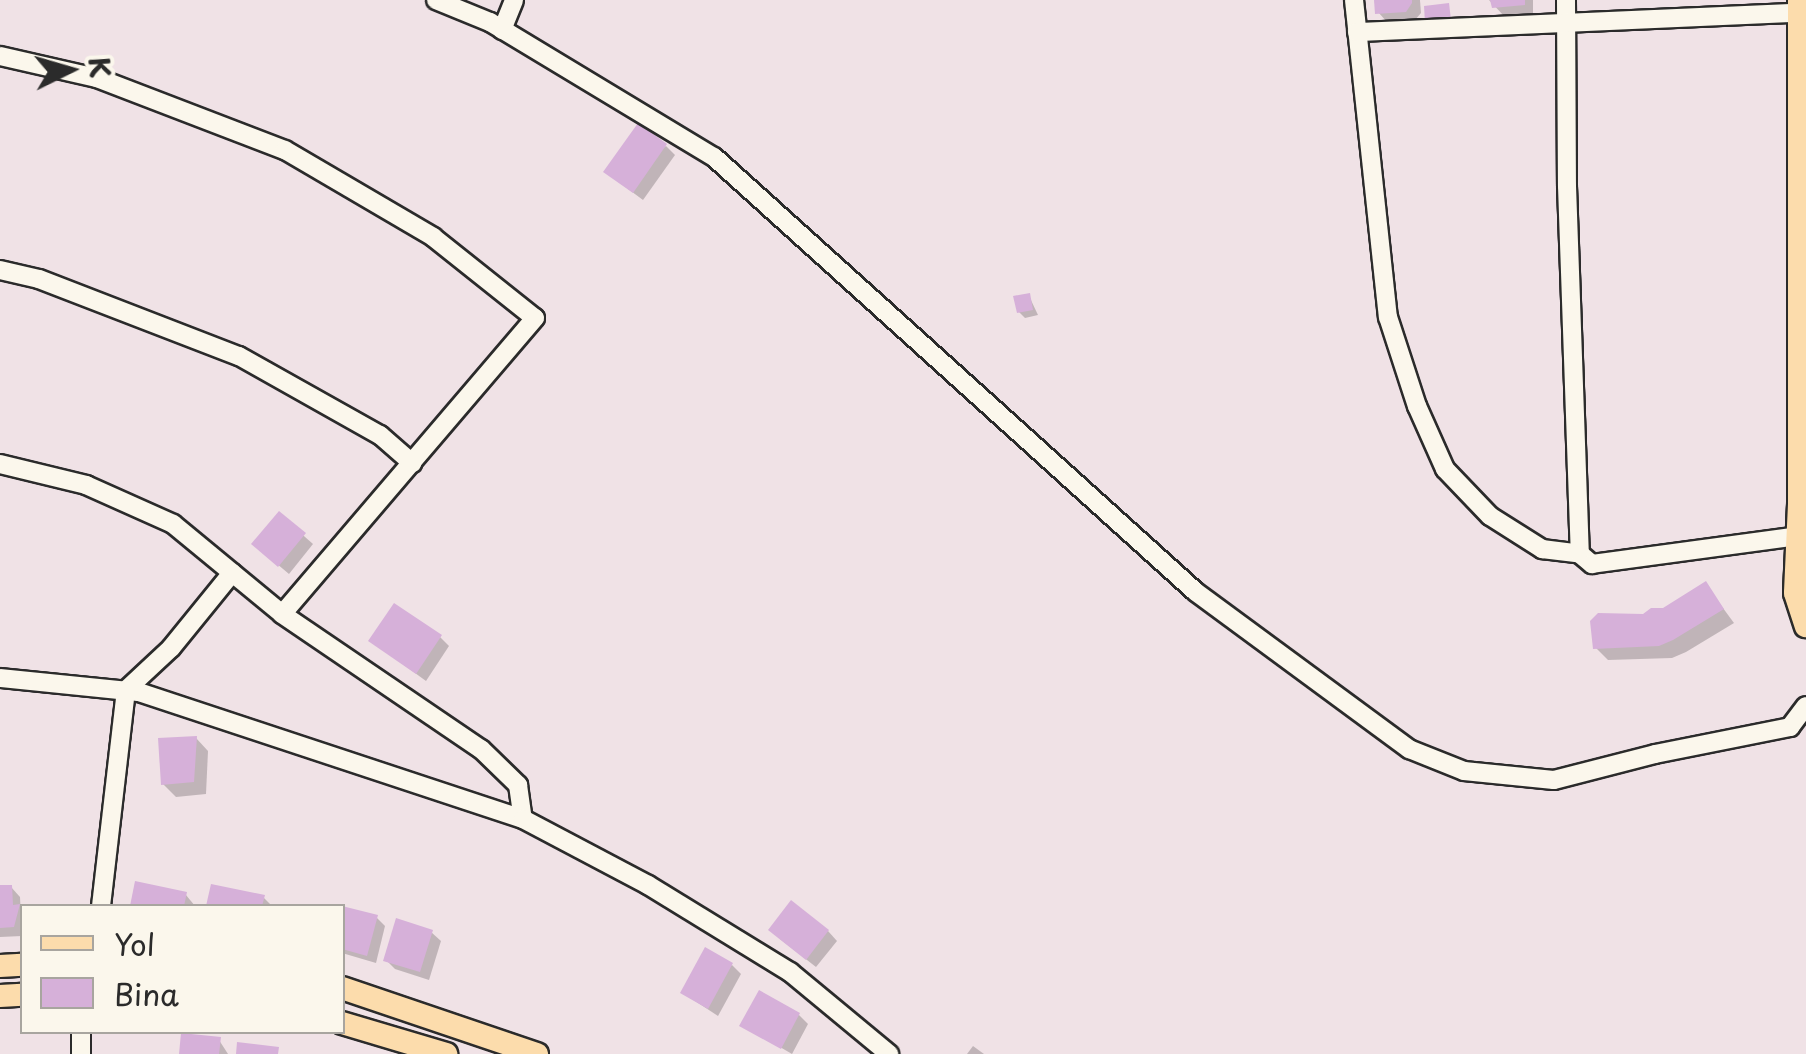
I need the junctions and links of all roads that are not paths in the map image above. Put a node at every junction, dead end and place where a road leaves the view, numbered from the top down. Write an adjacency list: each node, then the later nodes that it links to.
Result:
1 (436, 0): 7 (street)
2 (514, 0): 7 (street)
3 (1354, 0): 8 (street)
4 (1566, 0): 6 (street)
5 (1799, 6): 6 (street); 13 (main road)
6 (1566, 23): 8 (street); 14 (street)
7 (502, 30): 20 (street)
8 (1357, 32): 14 (street)
9 (0, 56): 11 (street)
10 (0, 270): 11 (street)
11 (412, 462): 16 (street)
12 (0, 464): 15 (street)
13 (1798, 536): 14 (street); 17 (main road)
14 (1580, 554)
15 (232, 573): 16 (street); 19 (street)
16 (282, 614): 21 (street)
17 (1806, 626)
18 (0, 678): 19 (street)
19 (126, 690): 21 (street); 22 (street)
20 (1806, 706)
21 (524, 818): 27 (street)
22 (101, 904)
23 (345, 989): 26 (main road)
24 (345, 1024): 25 (main road)
25 (446, 1054)
26 (538, 1054)
27 (890, 1054)

